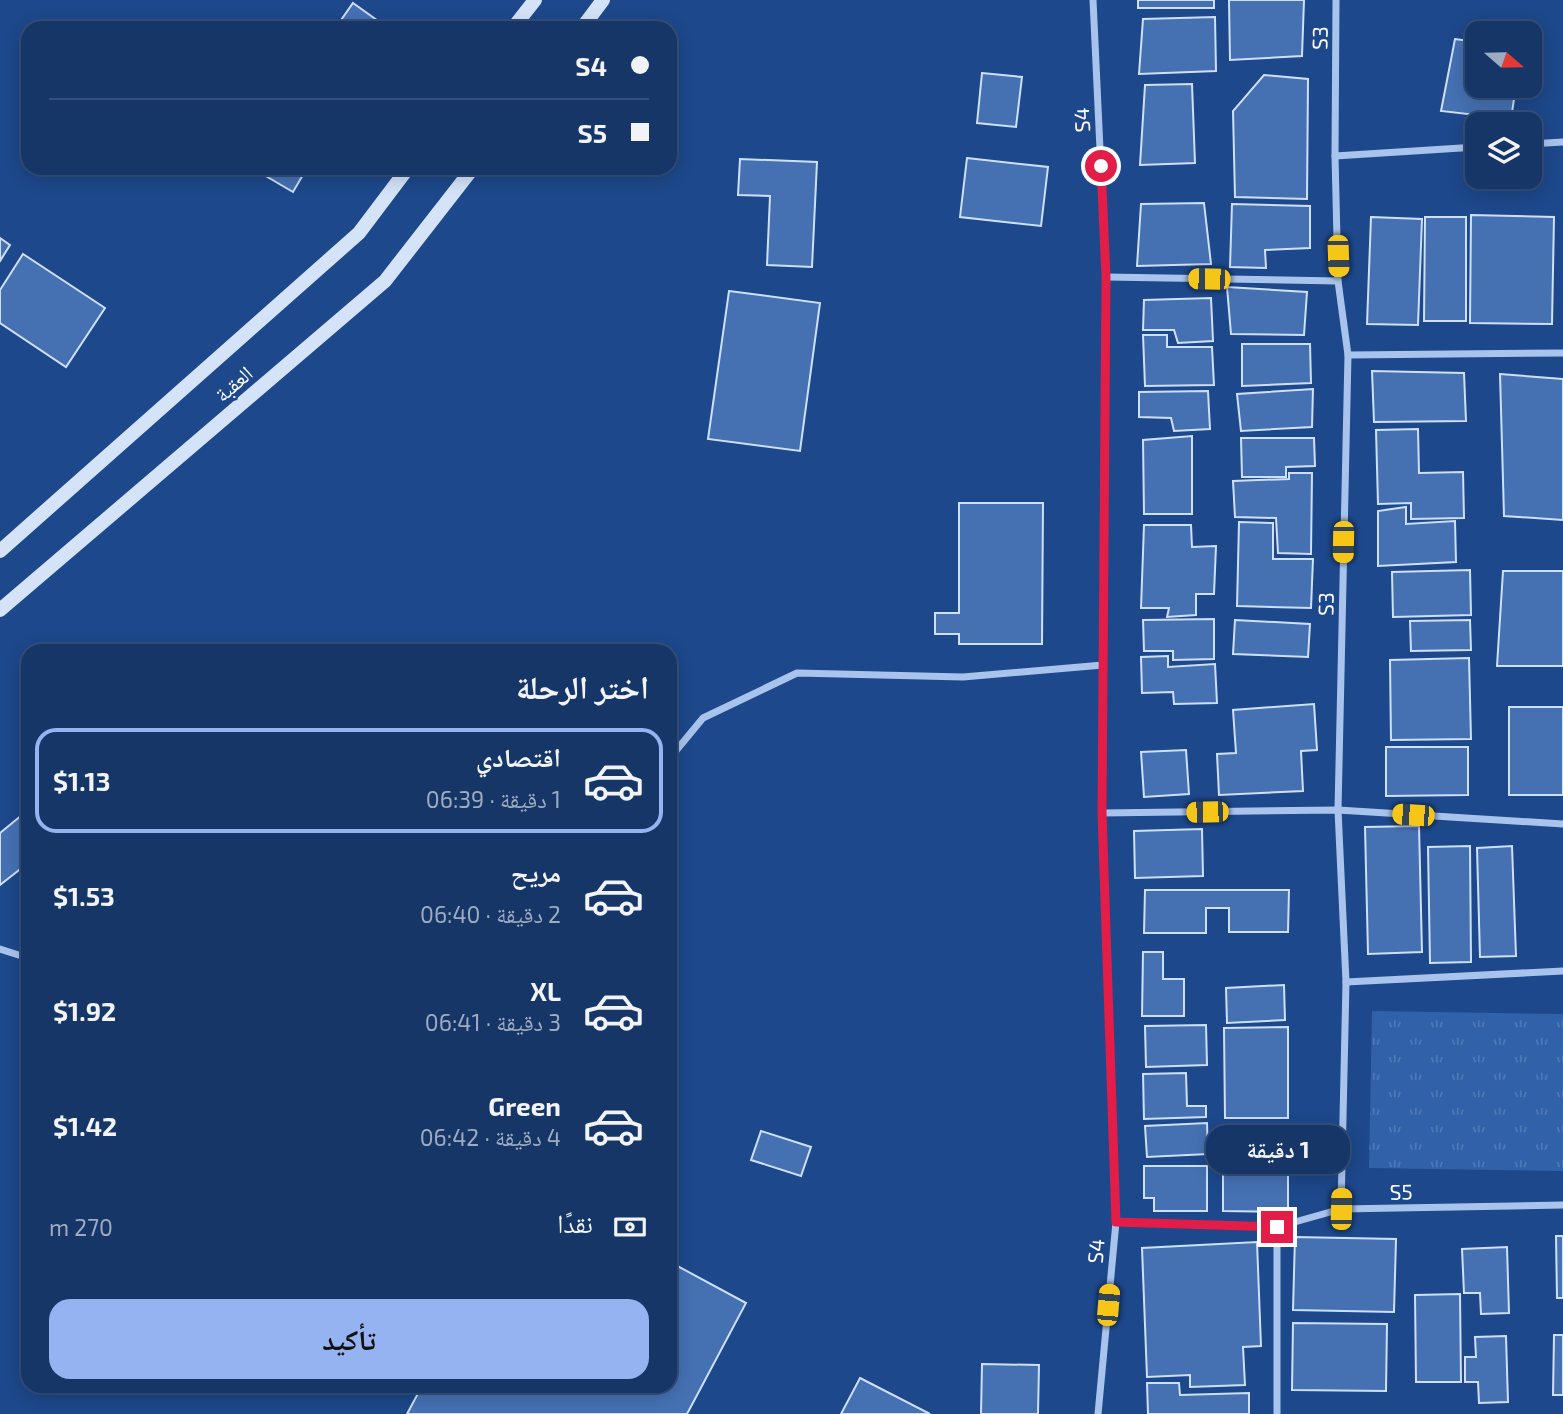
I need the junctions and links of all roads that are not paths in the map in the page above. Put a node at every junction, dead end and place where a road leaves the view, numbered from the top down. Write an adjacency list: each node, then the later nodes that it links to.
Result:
1 (535, 0): 5 (main road)
2 (603, 0): 6 (main road)
3 (1093, 0): 13 (street, S4)
4 (1336, 0): 10 (street, S3)
5 (518, 21)
6 (587, 21)
7 (1563, 142): 8 (street)
8 (1542, 143)
9 (1465, 148): 10 (street)
10 (1335, 156): 14 (street, S3)
11 (403, 175): 17 (main road, العقبة)
12 (468, 175): 18 (main road, العقبة)
13 (1106, 277): 14 (street); 19 (street, S4)
14 (1338, 281): 16 (street, S3)
15 (1563, 353): 16 (street)
16 (1348, 355): 21 (street, S3)
17 (0, 551)
18 (0, 610)
19 (1103, 665): 20 (street); 22 (street, S4)
20 (677, 750)
21 (1338, 810): 22 (street); 23 (street); 27 (street, S3)
22 (1102, 813): 30 (street, S4)
23 (1563, 824)
24 (0, 949): 25 (street)
25 (21, 956)
26 (1563, 971): 27 (street)
27 (1346, 982): 29 (street, S3)
28 (1563, 1205): 29 (street, S5)
29 (1341, 1209): 31 (street, S5)
30 (1116, 1222): 31 (street, S5); 32 (street, S4)
31 (1277, 1227): 33 (street)
32 (1098, 1414)
33 (1277, 1414)

